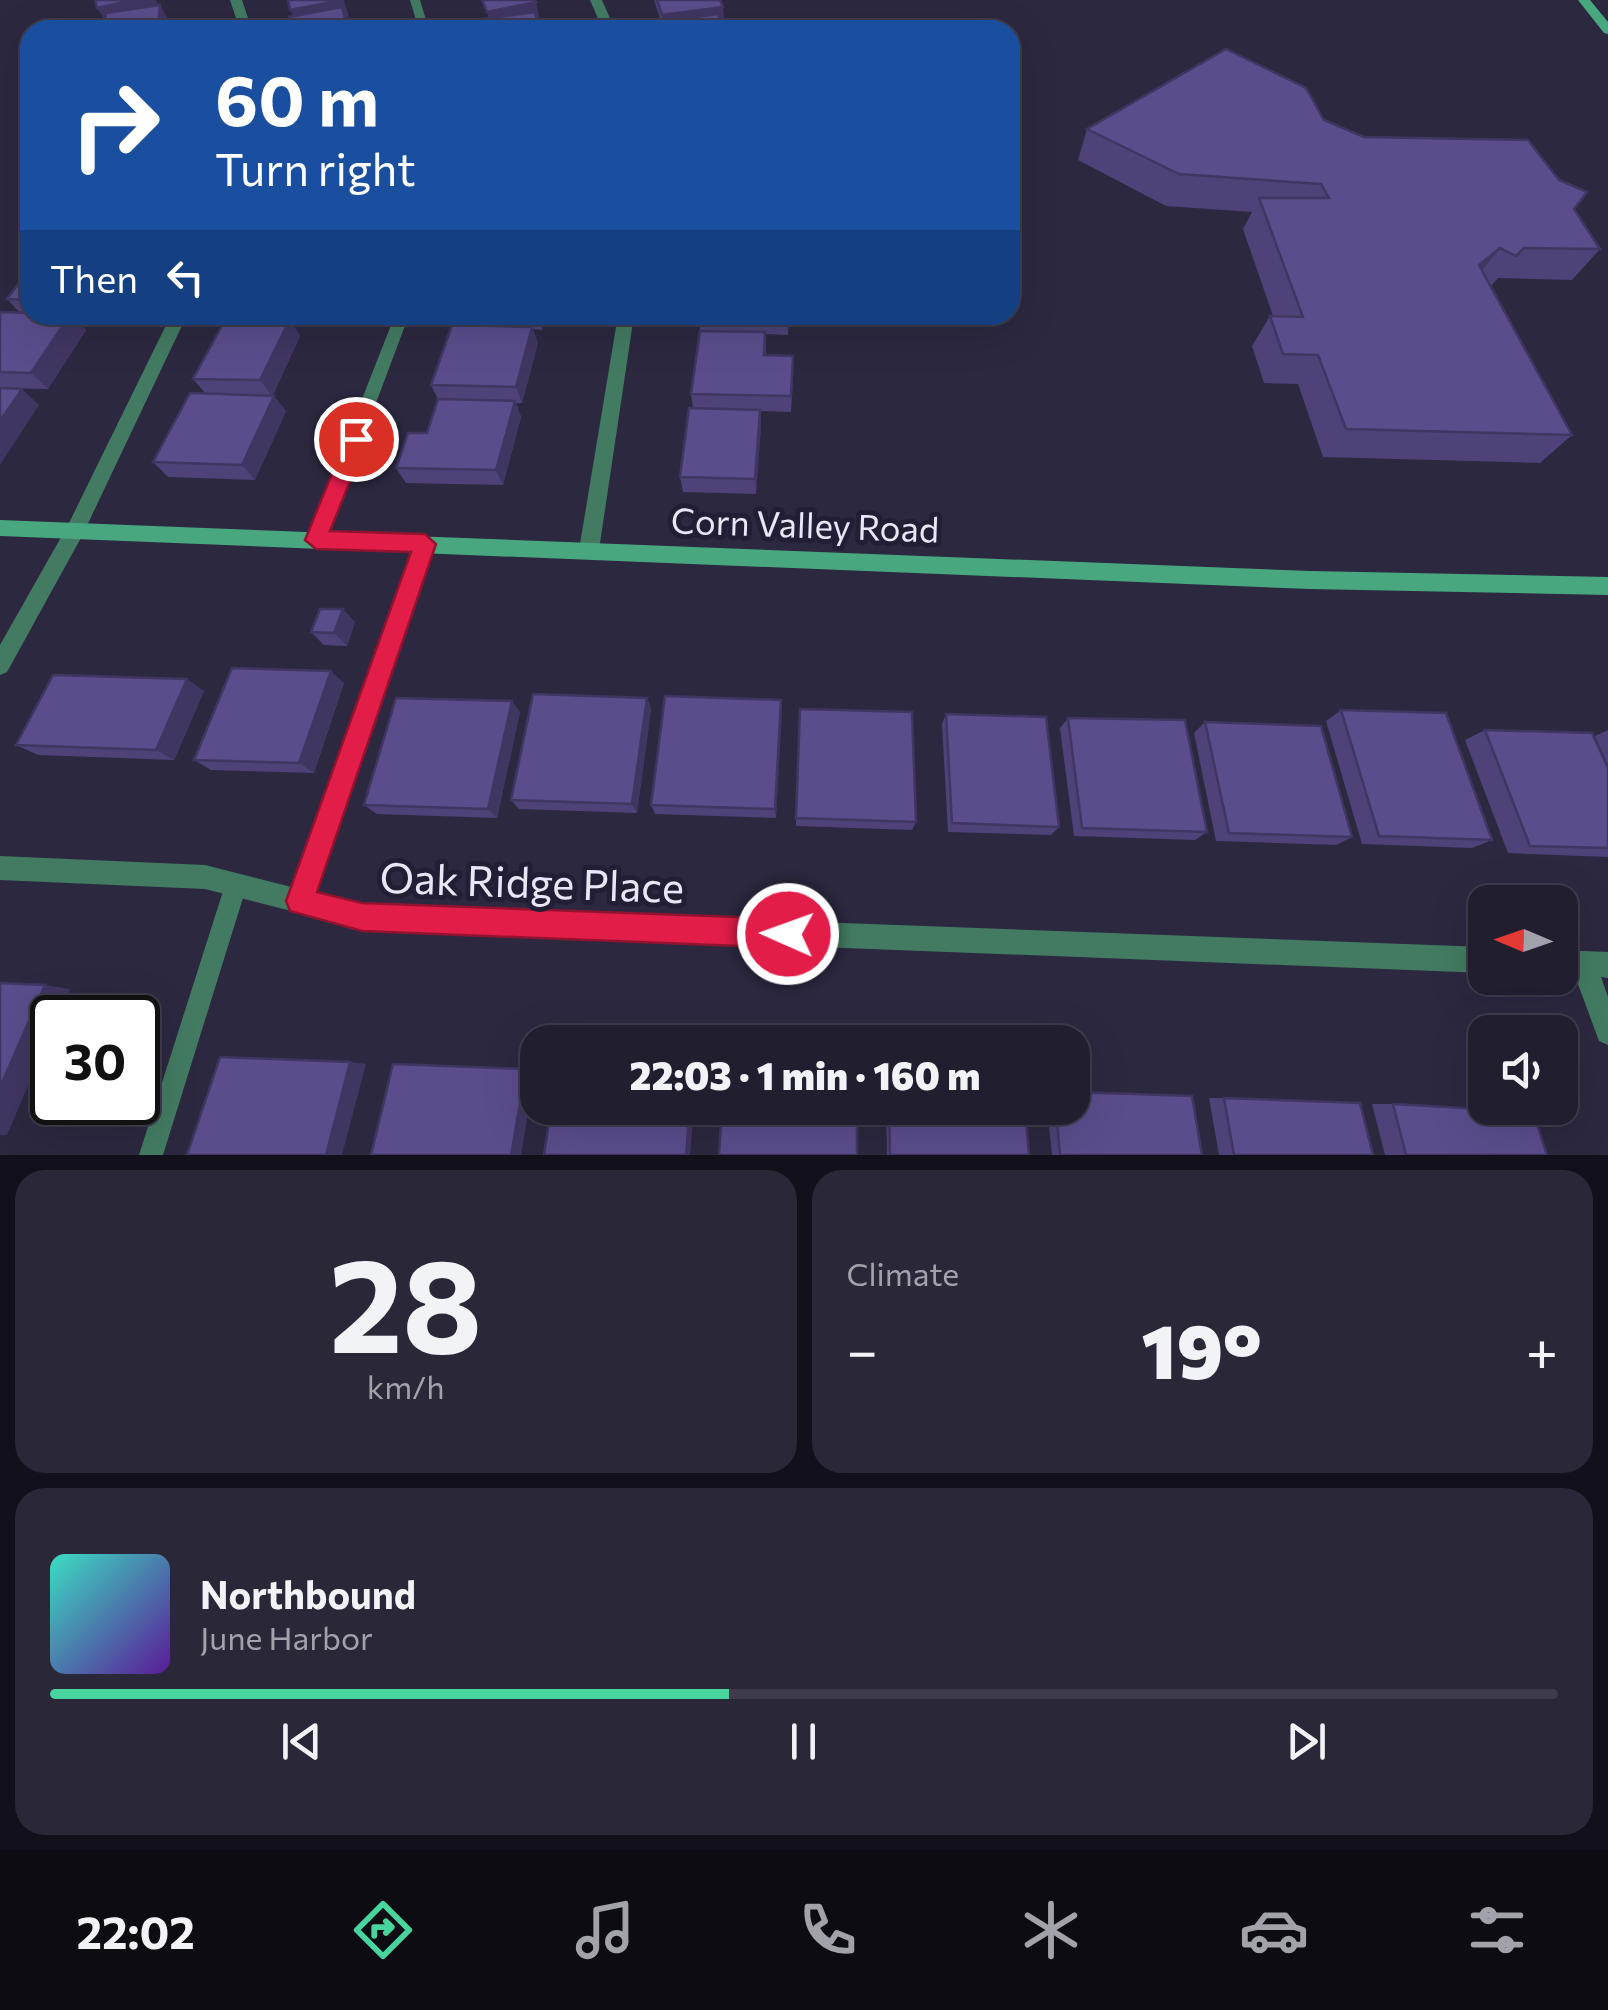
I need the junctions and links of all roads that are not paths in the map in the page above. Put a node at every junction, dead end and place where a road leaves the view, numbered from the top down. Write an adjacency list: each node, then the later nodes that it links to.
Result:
1 (1584, 0): 2 (main road)
2 (1608, 30)
3 (173, 325): 7 (street)
4 (398, 325): 8 (lane)
5 (624, 325): 10 (street)
6 (0, 528): 7 (main road, Corn Valley Road)
7 (75, 530): 8 (main road, Corn Valley Road); 12 (street)
8 (316, 540): 9 (main road, Corn Valley Road)
9 (425, 544): 10 (main road, Corn Valley Road); 15 (lane)
10 (589, 550): 11 (main road, Corn Valley Road)
11 (1608, 586)
12 (0, 665)
13 (0, 868): 14 (street, Oak Ridge Place)
14 (236, 885): 15 (street, Oak Ridge Place); 19 (lane)
15 (300, 901): 16 (street, Oak Ridge Place)
16 (1468, 959)
17 (1584, 964): 18 (street)
18 (1608, 1032)
19 (151, 1155)

